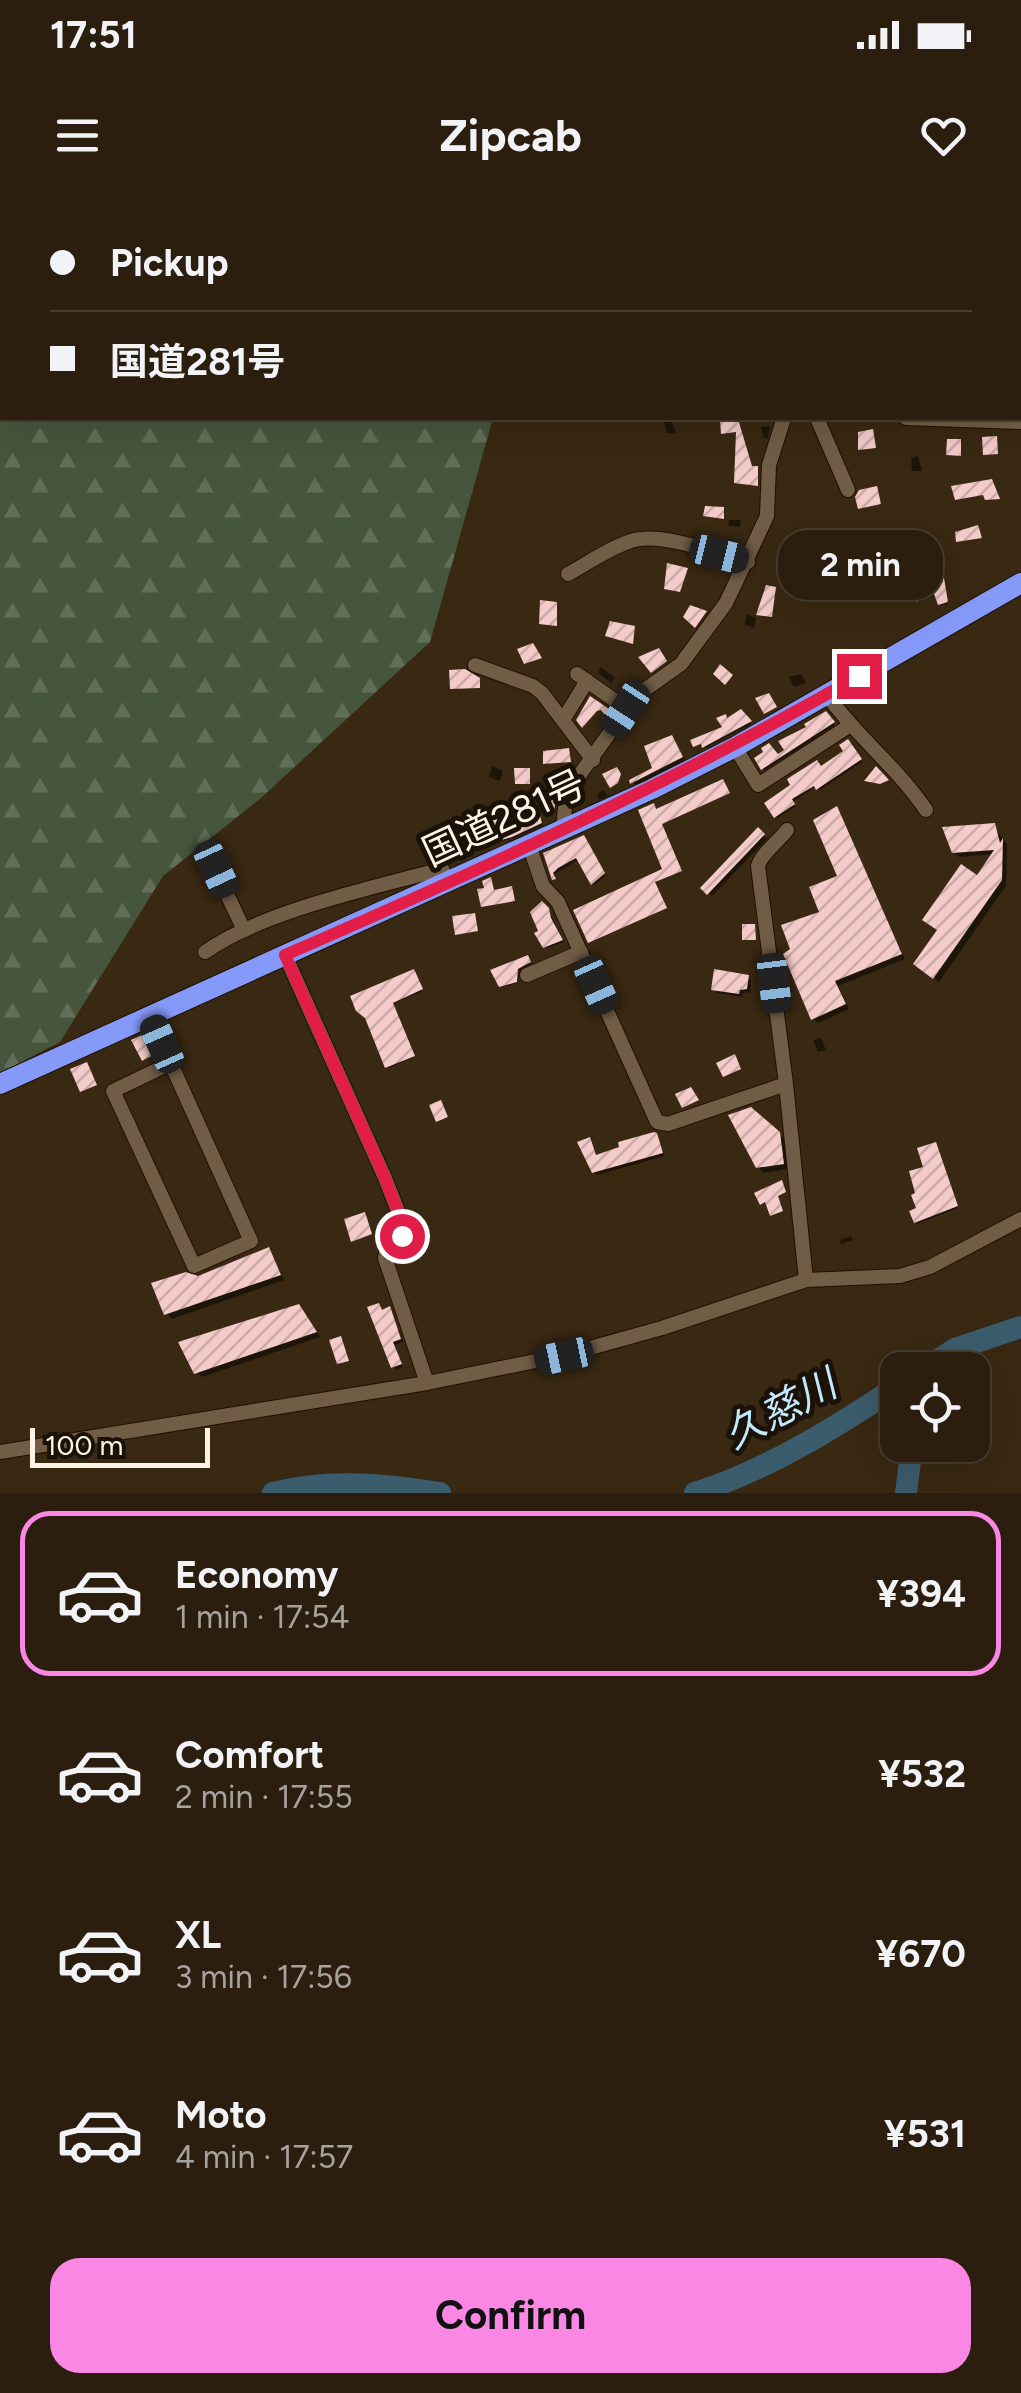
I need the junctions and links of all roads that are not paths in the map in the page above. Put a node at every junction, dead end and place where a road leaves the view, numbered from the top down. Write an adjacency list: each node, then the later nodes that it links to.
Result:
1 (783, 420): 6 (street)
2 (818, 420): 5 (street)
3 (964, 420): 4 (street)
4 (1021, 422)
5 (848, 490)
6 (748, 562): 7 (street); 11 (street)
7 (568, 574)
8 (1021, 583): 10 (highway, 国道281号)
9 (475, 665): 12 (street)
10 (827, 695): 13 (street); 14 (highway, 国道281号)
11 (626, 709): 12 (street); 15 (street)
12 (563, 720): 15 (street)
13 (850, 726): 14 (street); 16 (street)
14 (735, 747): 17 (highway, 国道281号)
15 (593, 760): 17 (street)
16 (926, 810)
17 (564, 829): 19 (highway, 国道281号)
18 (787, 830): 30 (street)
19 (529, 845): 21 (highway, 国道281号); 24 (street)
20 (216, 869): 22 (street)
21 (449, 882): 22 (street); 25 (highway, 国道281号)
22 (244, 930): 23 (street)
23 (206, 952)
24 (581, 952): 26 (street); 30 (street)
25 (285, 955): 27 (highway, 国道281号); 33 (street)
26 (527, 975)
27 (149, 1016): 28 (street); 29 (highway, 国道281号)
28 (171, 1064): 28 (street)
29 (0, 1084)
30 (786, 1084): 32 (street)
31 (1021, 1219): 32 (street)
32 (806, 1280): 33 (street)
33 (427, 1383): 34 (street)
34 (0, 1452)

